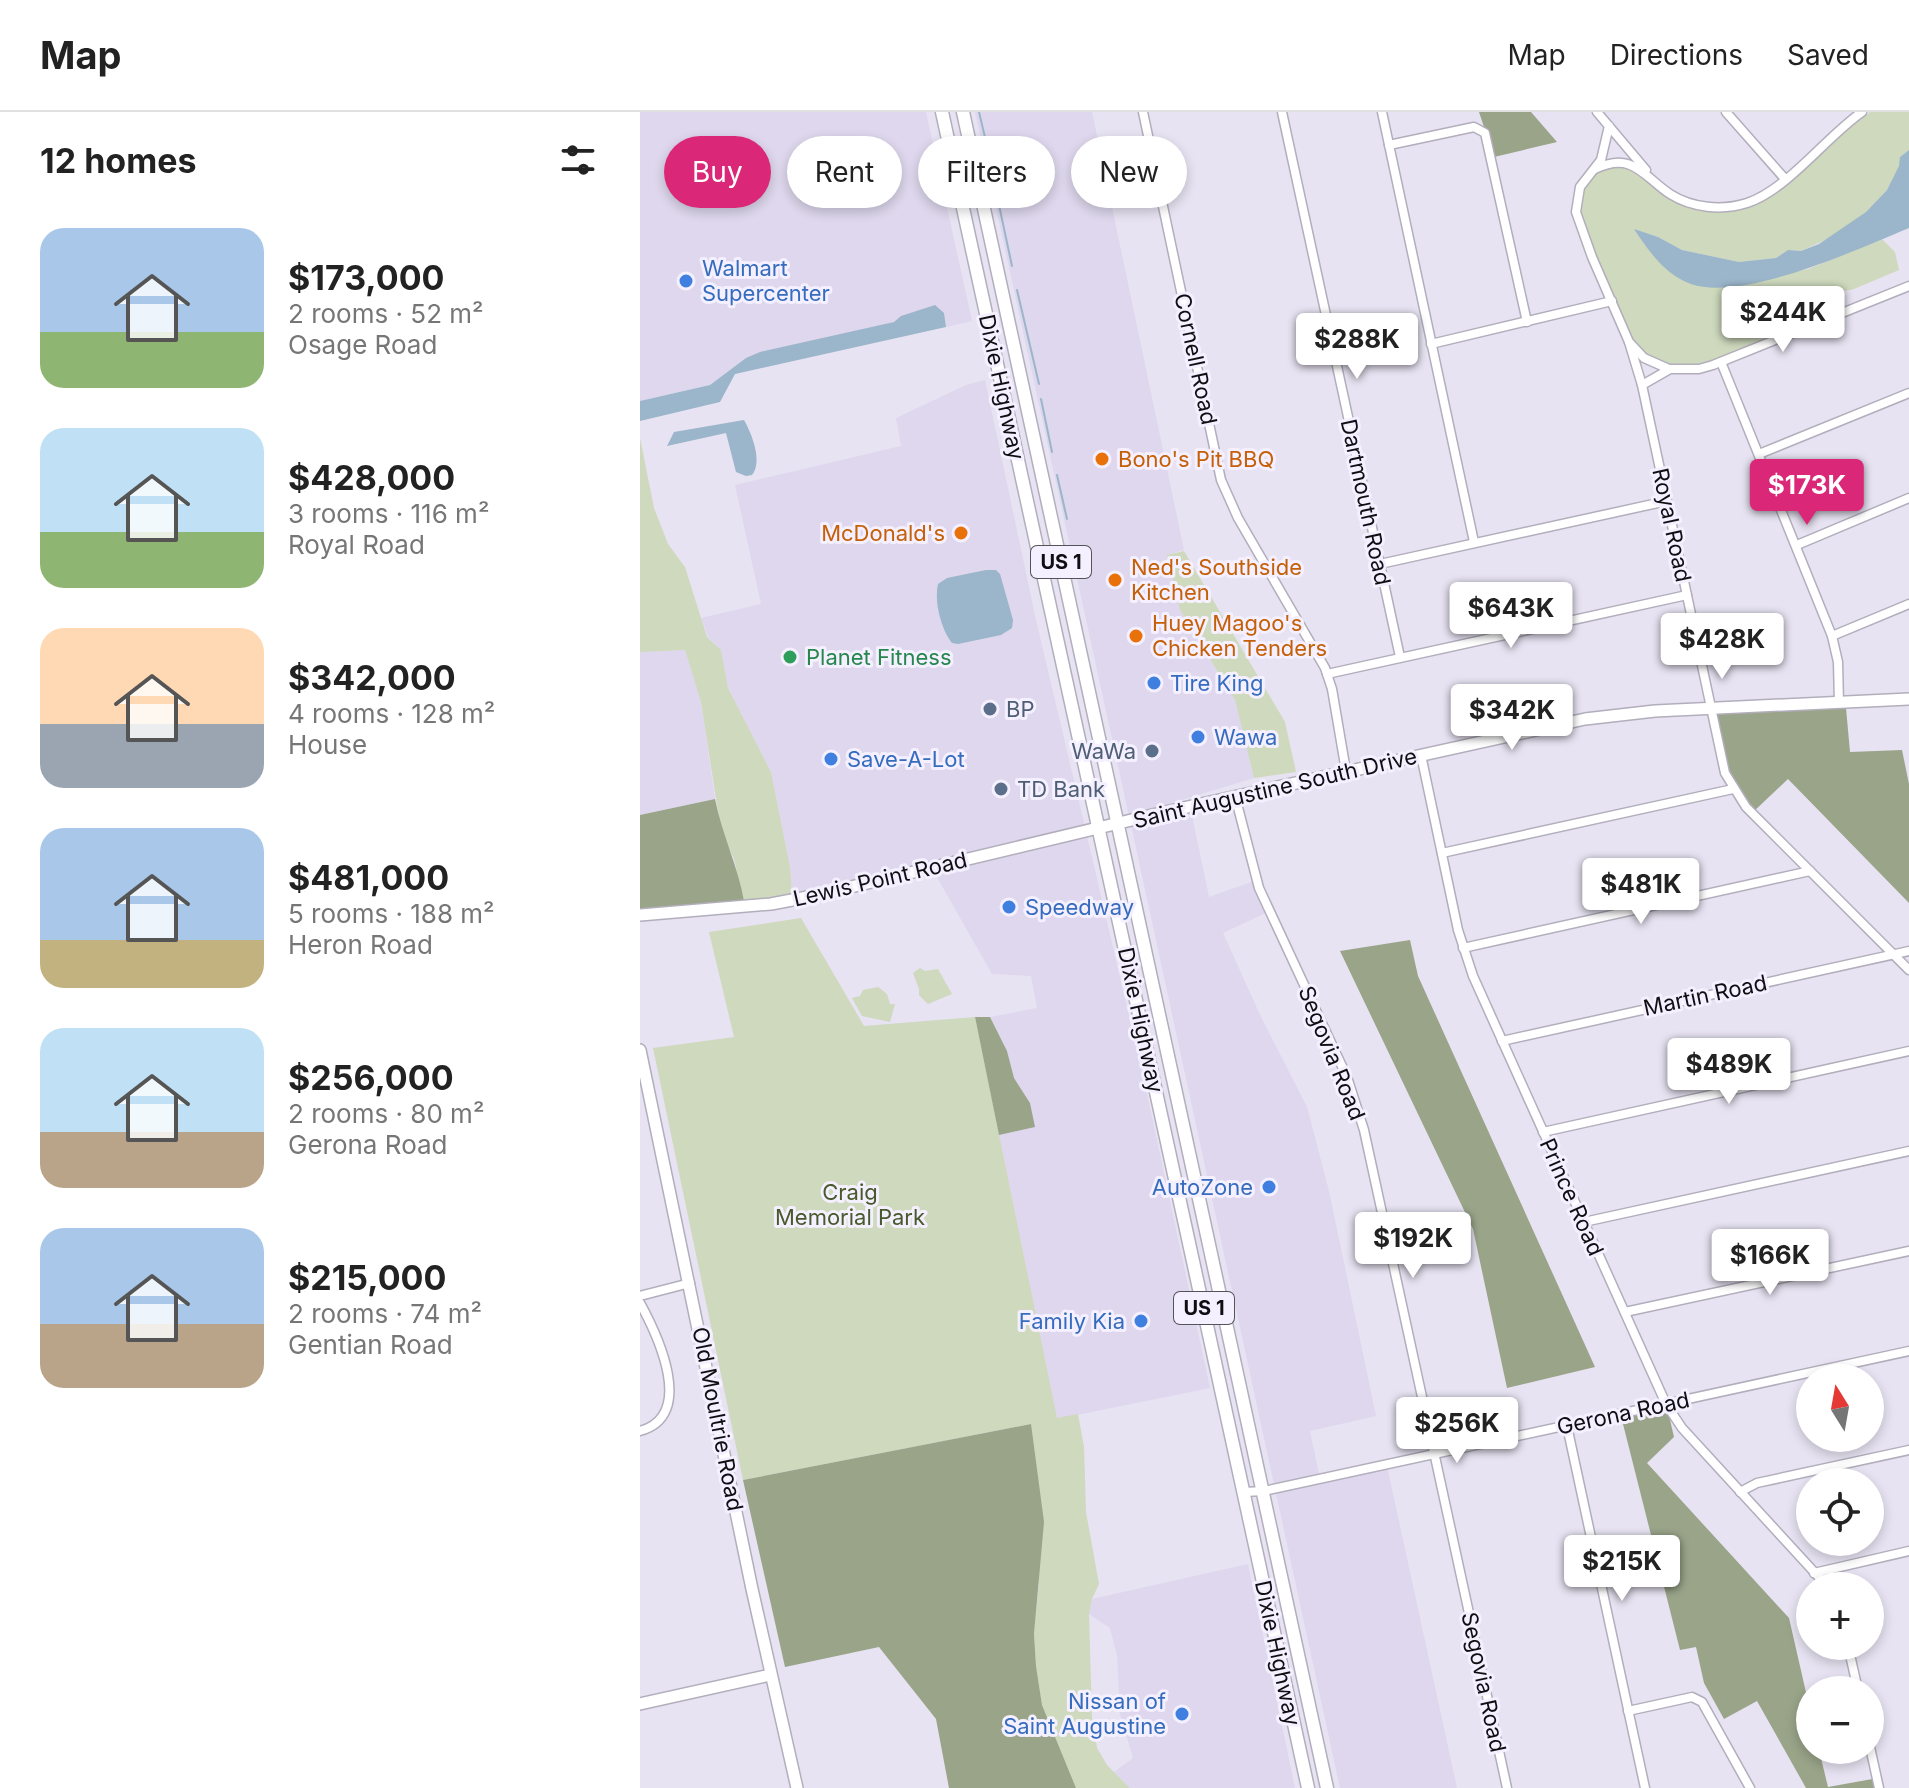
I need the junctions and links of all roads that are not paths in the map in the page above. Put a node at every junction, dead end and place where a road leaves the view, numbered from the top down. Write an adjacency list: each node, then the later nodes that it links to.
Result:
1 (942, 112): 25 (main road, Dixie Highway / US 1)
2 (963, 112): 24 (main road, Dixie Highway / US 1)
3 (1143, 112): 35 (street, Cornell Road)
4 (1282, 112): 30 (street, Dartmouth Road)
5 (1382, 112): 10 (street)
6 (1597, 112): 9 (street)
7 (1726, 112): 12 (street)
8 (1862, 112): 12 (street)
9 (1609, 126): 11 (street, Royal Road); 13 (street)
10 (1389, 145): 16 (street); 18 (street)
11 (1595, 169): 13 (street); 15 (street, Royal Road)
12 (1785, 179): 13 (street)
13 (1654, 180)
14 (1909, 286): 19 (street)
15 (1612, 301): 16 (street); 17 (street, Royal Road)
16 (1527, 322): 18 (street)
17 (1629, 342): 20 (street); 21 (street, Royal Road)
18 (1431, 344): 28 (street)
19 (1721, 362): 20 (street); 23 (street)
20 (1670, 369): 21 (street)
21 (1642, 385): 27 (street, Royal Road)
22 (1909, 393): 23 (street)
23 (1759, 454): 29 (street)
24 (1040, 466): 25 (street); 43 (main road, Dixie Highway / US 1)
25 (1020, 471): 44 (main road, Dixie Highway / US 1)
26 (1909, 498): 29 (street)
27 (1667, 501): 28 (street); 31 (street, Royal Road)
28 (1474, 542): 30 (street)
29 (1797, 545): 33 (street)
30 (1380, 564): 34 (street, Dartmouth Road)
31 (1687, 595): 34 (street); 38 (street, Royal Road)
32 (1909, 604): 33 (street)
33 (1832, 636): 37 (street)
34 (1400, 657): 35 (street)
35 (1327, 674): 40 (street, Cornell Road)
36 (1909, 699): 37 (street, Saint Augustine South Drive)
37 (1839, 703): 38 (street, Saint Augustine South Drive)
38 (1711, 709): 39 (street, Saint Augustine South Drive); 41 (street, Royal Road)
39 (1421, 755): 40 (street, Saint Augustine South Drive); 45 (street, Prince Road)
40 (1346, 771): 42 (street, Saint Augustine South Drive)
41 (1733, 789): 45 (street); 46 (street, Royal Road)
42 (1235, 796): 43 (street, Saint Augustine South Drive); 70 (street, Segovia Road)
43 (1117, 824): 44 (street, Lewis Point Road); 57 (main road, Dixie Highway / US 1)
44 (1098, 828): 47 (street, Lewis Point Road); 58 (main road, Dixie Highway / US 1)
45 (1442, 853): 48 (street, Prince Road)
46 (1810, 871): 48 (street); 50 (street, Royal Road)
47 (640, 915)
48 (1463, 948): 52 (street, Prince Road)
49 (1909, 951): 50 (street, Martin Road)
50 (1893, 954): 51 (street, Royal Road); 52 (street, Martin Road)
51 (1909, 970)
52 (1502, 1041): 55 (street, Prince Road)
53 (640, 1050): 61 (street, Old Moultrie Road)
54 (1909, 1051): 55 (street)
55 (1543, 1132): 59 (street, Prince Road)
56 (1909, 1151): 59 (street)
57 (1194, 1173): 58 (main road); 71 (main road, US 1)
58 (1175, 1177): 72 (main road, Dixie Highway / US 1)
59 (1584, 1222): 64 (street, Prince Road)
60 (1909, 1251): 64 (street)
61 (690, 1283): 62 (street); 77 (street, Old Moultrie Road)
62 (640, 1296)
63 (640, 1303): 68 (street)
64 (1625, 1312): 66 (street, Prince Road)
65 (1909, 1351): 66 (street, Gerona Road)
66 (1666, 1404): 67 (street, Gerona Road); 73 (street, Prince Road)
67 (1567, 1426): 70 (street, Gerona Road); 81 (street)
68 (640, 1431)
69 (1909, 1450): 73 (street)
70 (1433, 1454): 71 (street, Gerona Road); 86 (street, Segovia Road)
71 (1264, 1491): 72 (street, Gerona Road); 78 (main road, US 1)
72 (1244, 1492): 79 (main road, Dixie Highway / US 1)
73 (1740, 1492): 75 (street, Prince Road)
74 (1909, 1551): 76 (street)
75 (1813, 1572)
76 (1818, 1572)
77 (770, 1675): 80 (street); 83 (street, Old Moultrie Road)
78 (1305, 1691): 79 (main road); 85 (main road, US 1)
79 (1287, 1694): 84 (main road, Dixie Highway / US 1)
80 (640, 1704)
81 (1628, 1711): 87 (street); 88 (street)
82 (1874, 1764): 89 (street)
83 (797, 1788)
84 (1308, 1788)
85 (1327, 1788)
86 (1507, 1788)
87 (1645, 1788)
88 (1750, 1788)
89 (1879, 1788)

